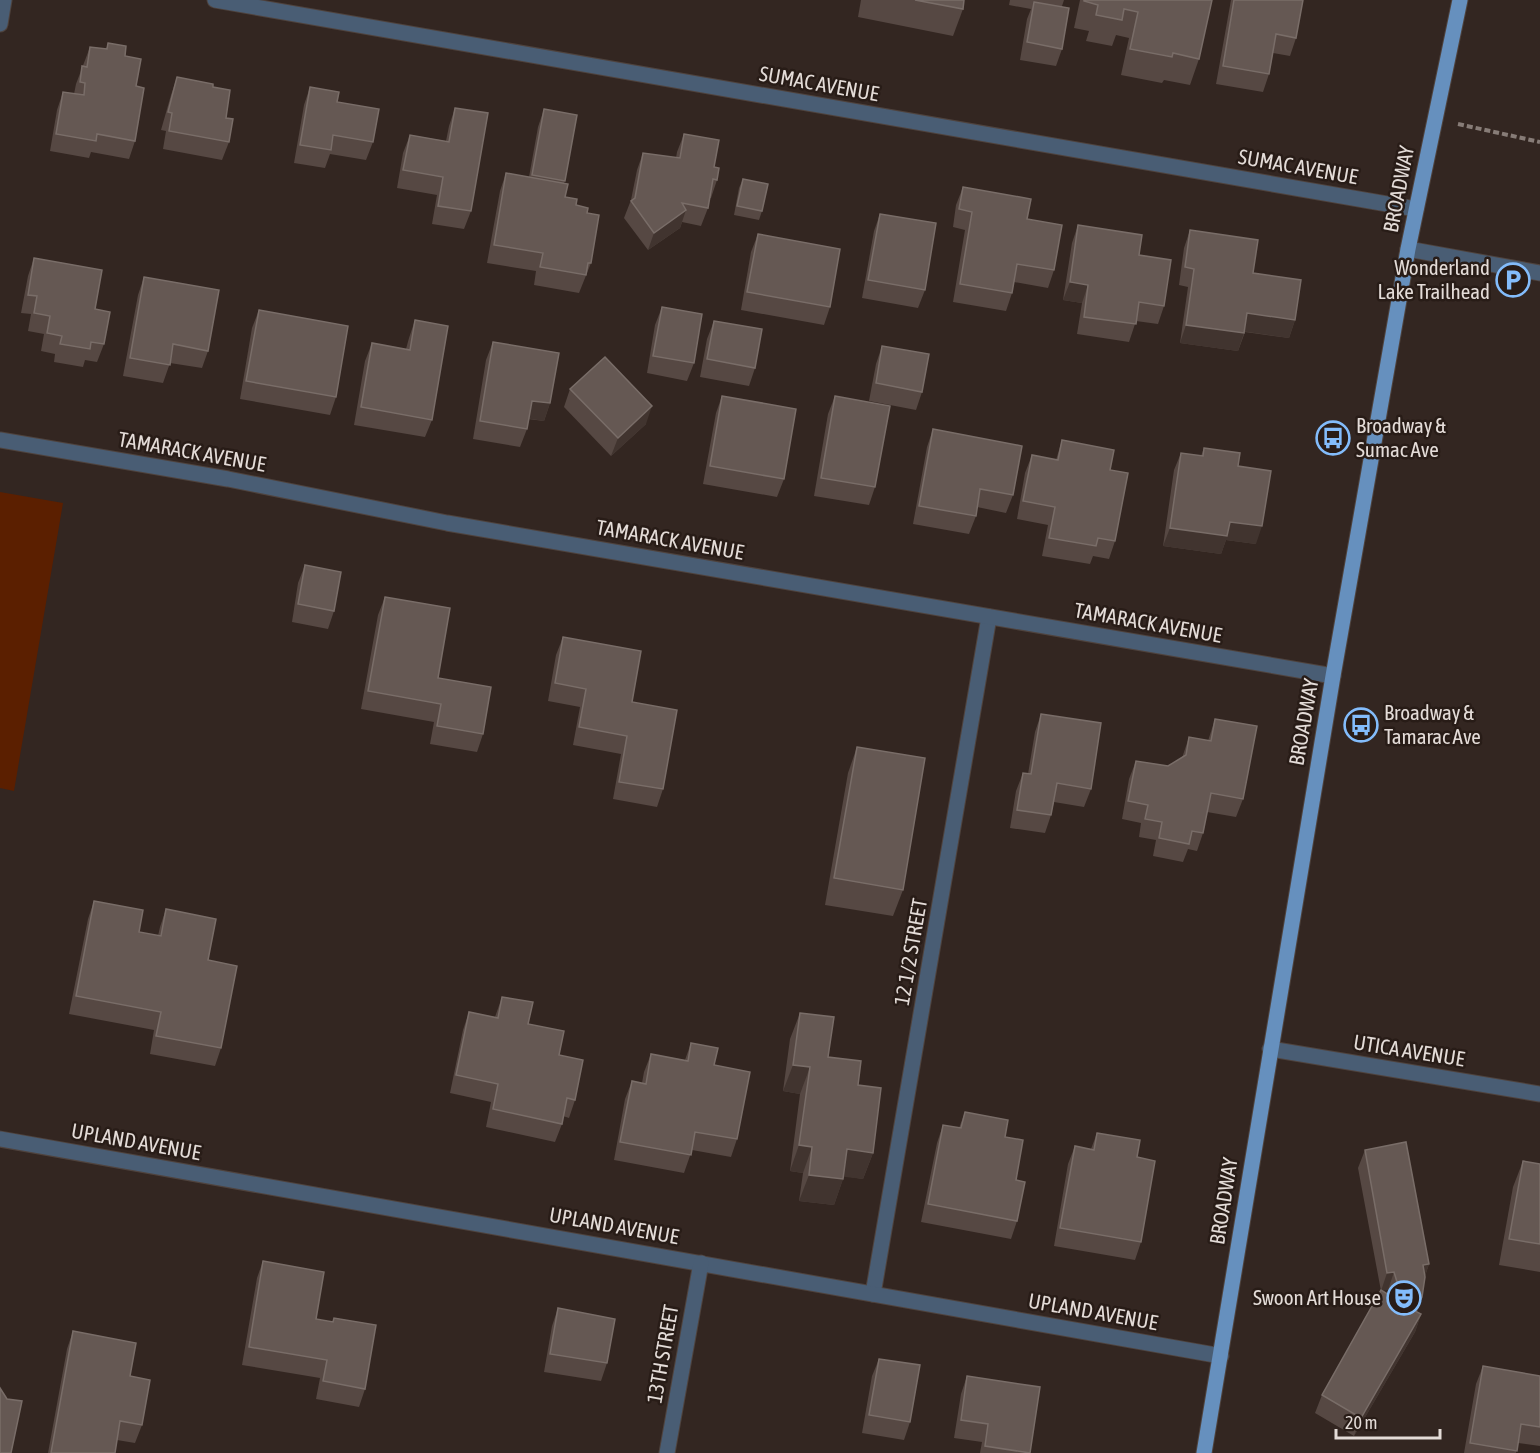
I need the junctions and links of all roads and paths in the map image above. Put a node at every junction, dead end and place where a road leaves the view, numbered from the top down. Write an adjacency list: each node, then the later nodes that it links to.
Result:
1 (4, 0): 4 (street)
2 (215, 0): 7 (street, SUMAC AVENUE)
3 (1460, 0): 5 (main road, BROADWAY)
4 (0, 24)
5 (1434, 118): 6 (path); 7 (main road, BROADWAY)
6 (1540, 142)
7 (1416, 209): 8 (main road, BROADWAY)
8 (1408, 249): 9 (street); 12 (main road, BROADWAY)
9 (1540, 273)
10 (0, 440): 11 (street, TAMARACK AVENUE)
11 (989, 617): 12 (street, TAMARACK AVENUE); 17 (street, 12 1/2 STREET)
12 (1333, 676): 13 (main road, BROADWAY)
13 (1270, 1049): 14 (street, UTICA AVENUE); 18 (main road, BROADWAY)
14 (1540, 1094)
15 (0, 1139): 16 (street, UPLAND AVENUE)
16 (701, 1263): 17 (street, UPLAND AVENUE); 19 (street, 13TH STREET)
17 (873, 1294): 18 (street, UPLAND AVENUE)
18 (1221, 1356): 20 (main road, BROADWAY)
19 (667, 1453)
20 (1204, 1453)

